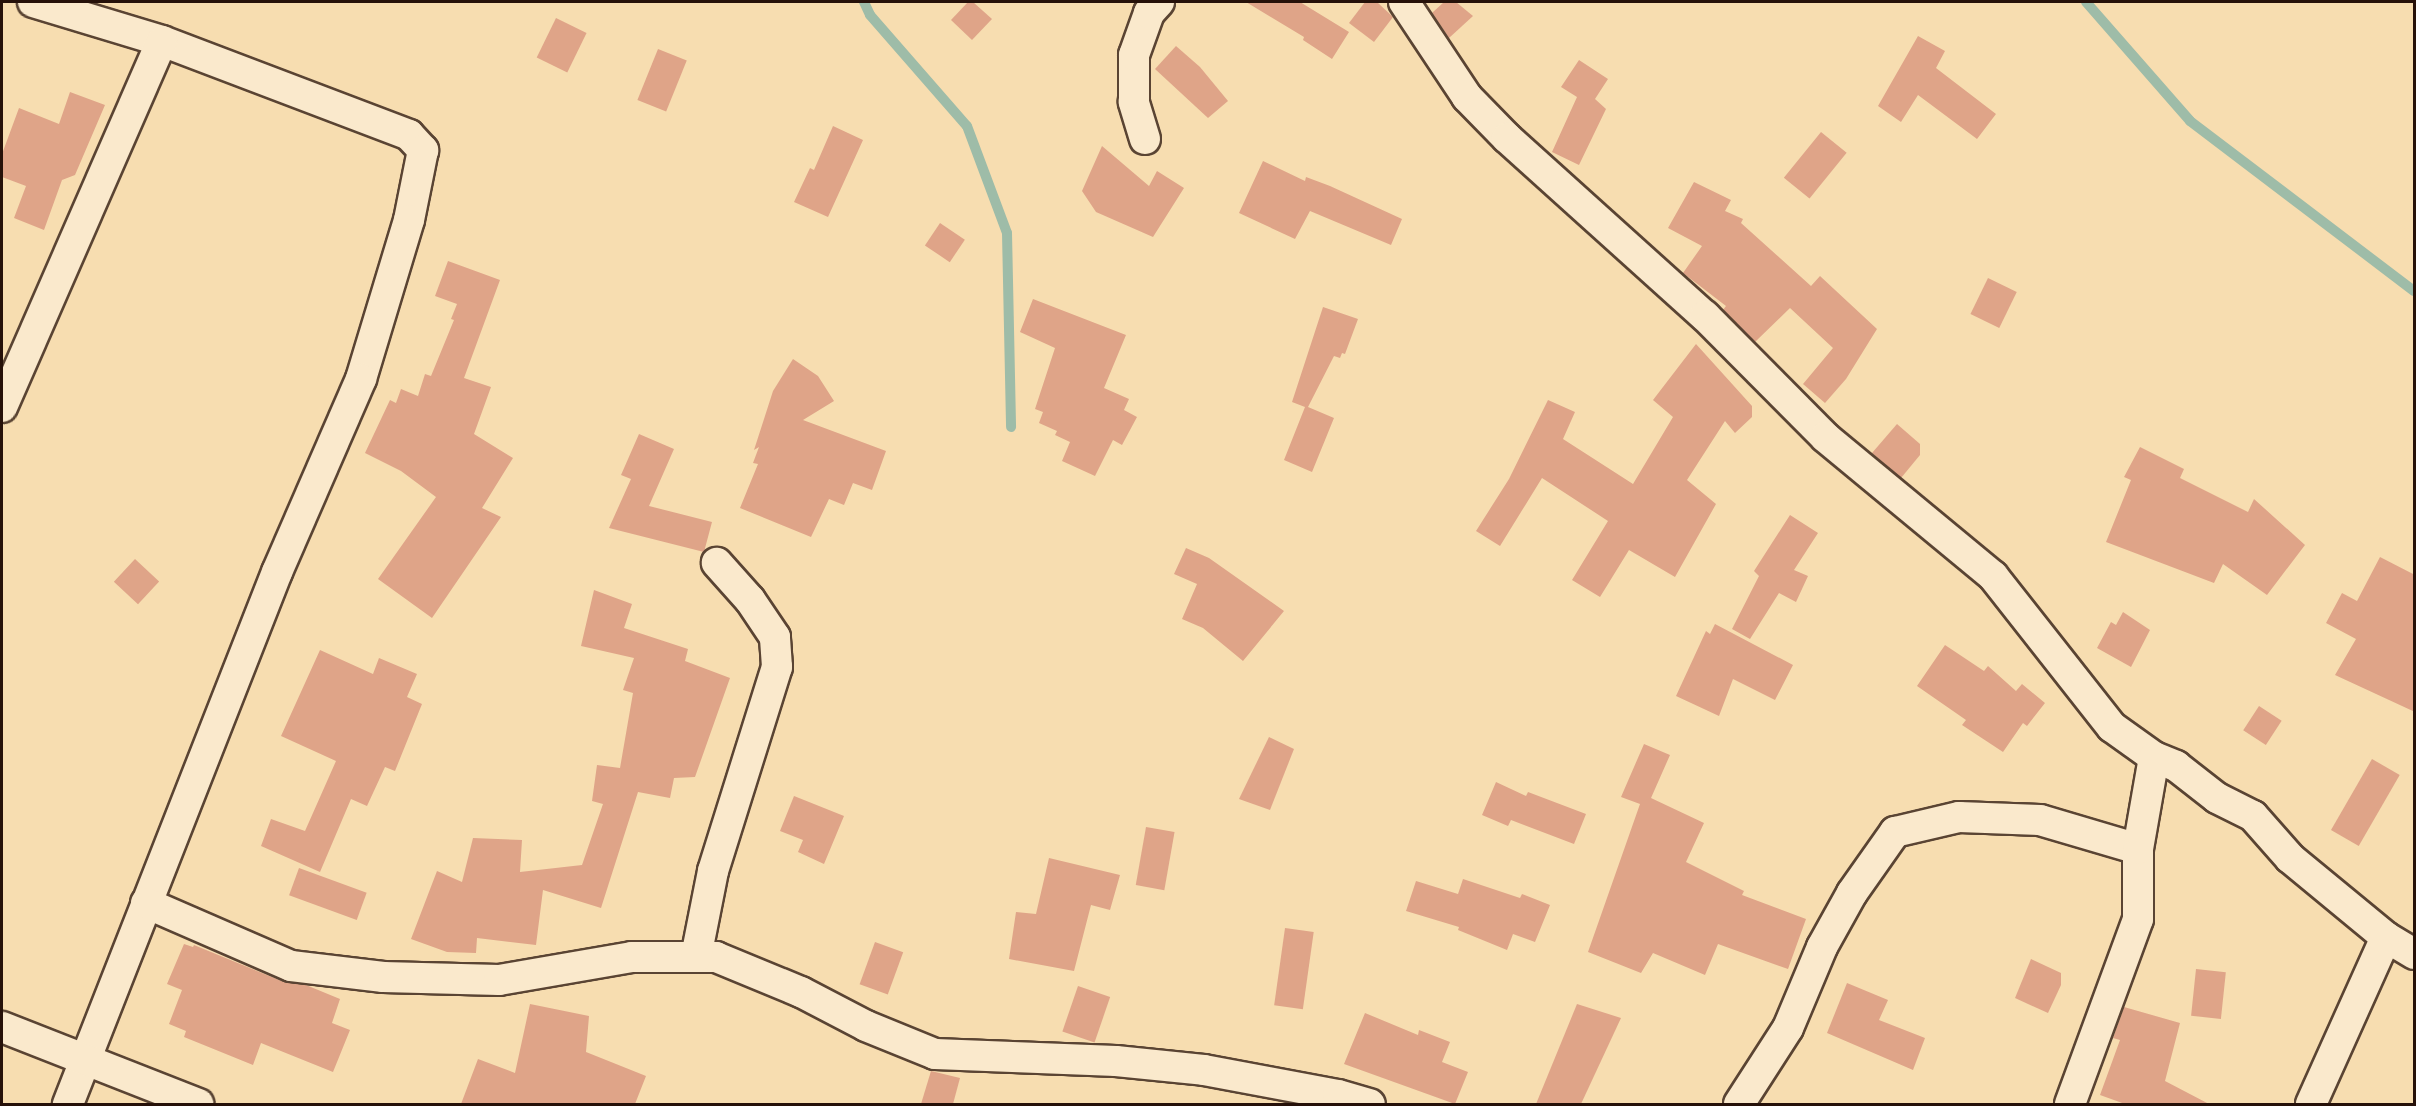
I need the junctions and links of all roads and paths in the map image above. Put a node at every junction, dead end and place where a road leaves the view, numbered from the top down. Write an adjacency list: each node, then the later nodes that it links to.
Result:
1 (33, 2): 4 (street)
2 (1159, 2): 5 (street)
3 (1404, 2): 8 (street)
4 (162, 41): 6 (street); 10 (street)
5 (1145, 140)
6 (2, 407)
7 (717, 563): 13 (street)
8 (2154, 757): 9 (street); 11 (street)
9 (2138, 849): 19 (street); 20 (street)
10 (146, 903): 13 (street); 15 (street)
11 (2386, 937): 12 (street); 21 (street)
12 (2415, 954)
13 (696, 957): 18 (street)
14 (2, 1027): 15 (street)
15 (86, 1062): 16 (street); 17 (street)
16 (68, 1104)
17 (198, 1104)
18 (1370, 1104)
19 (1739, 1104)
20 (2070, 1104)
21 (2311, 1104)

